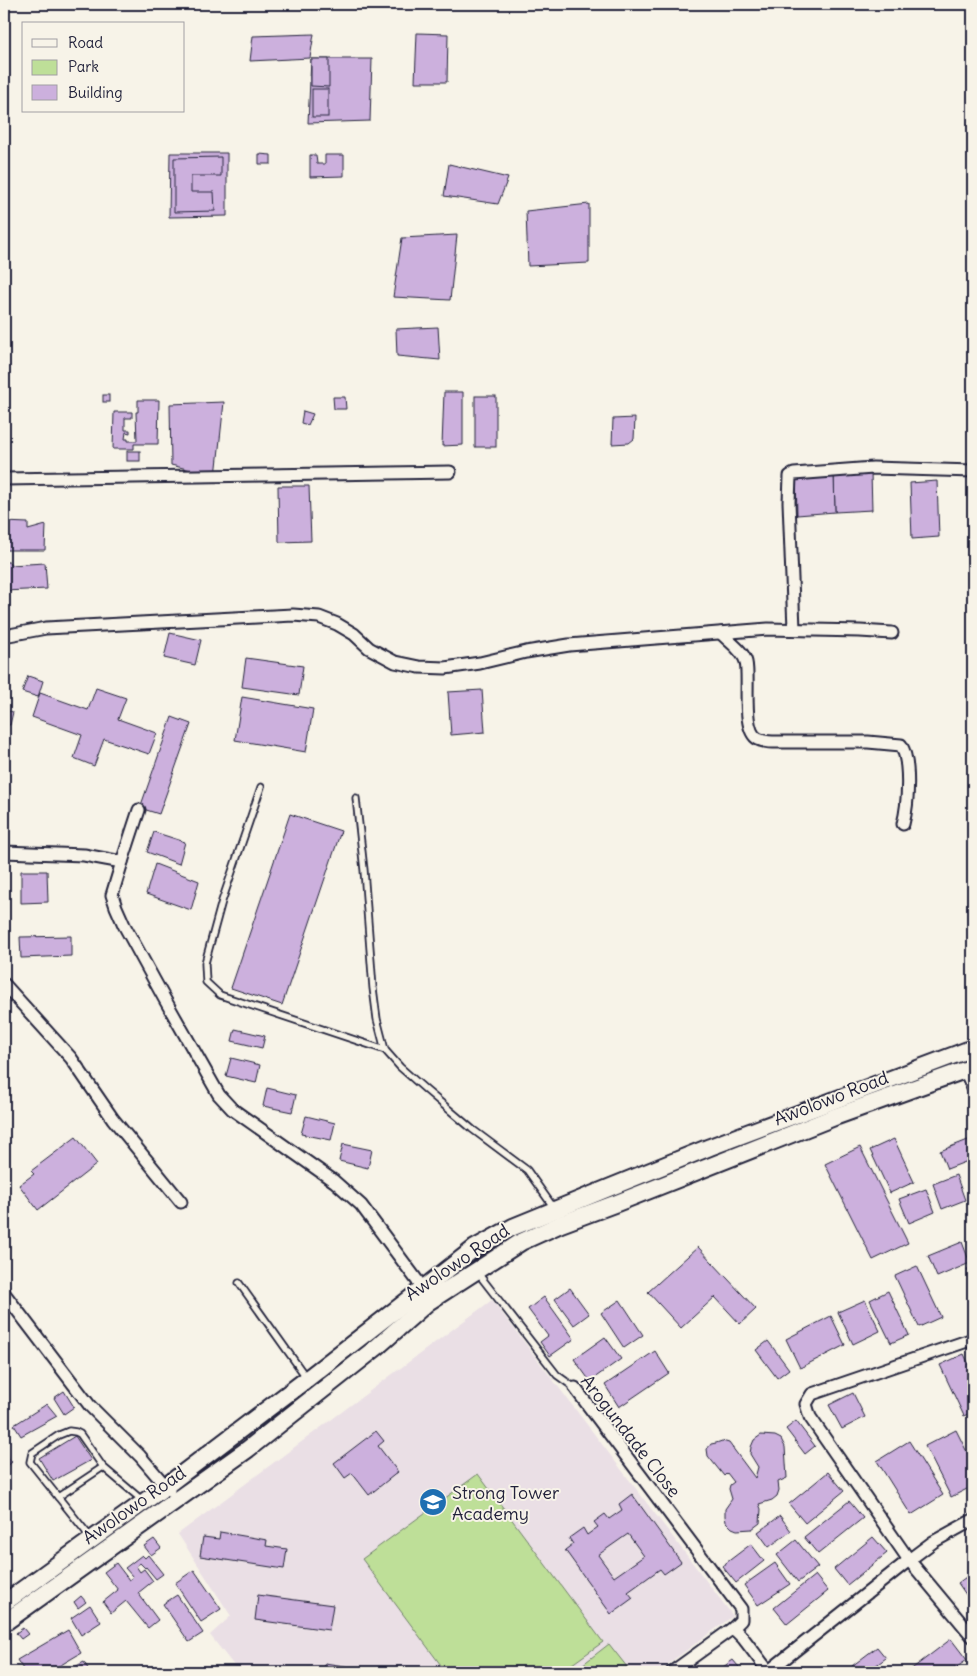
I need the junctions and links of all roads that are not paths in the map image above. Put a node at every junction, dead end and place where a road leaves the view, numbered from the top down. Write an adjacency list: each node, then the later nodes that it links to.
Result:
1 (973, 471): 4 (street)
2 (450, 472): 3 (street)
3 (4, 479)
4 (794, 629): 5 (street); 6 (street)
5 (721, 632): 7 (street); 11 (street)
6 (892, 633)
7 (4, 636)
8 (262, 788): 16 (lane)
9 (356, 798): 16 (lane)
10 (139, 810): 13 (street)
11 (903, 824)
12 (4, 852): 13 (street)
13 (122, 862): 23 (street)
14 (4, 984): 19 (street)
15 (973, 1048): 20 (main road, Awolowo Road)
16 (385, 1050): 20 (lane)
17 (969, 1068): 18 (street); 21 (main road, Awolowo Road)
18 (973, 1088)
19 (181, 1202)
20 (555, 1210): 23 (main road, Awolowo Road)
21 (476, 1270): 27 (lane, Arogundade Close); 31 (main road, Awolowo Road)
22 (239, 1282): 26 (lane)
23 (422, 1287): 26 (main road, Awolowo Road)
24 (4, 1293): 29 (street)
25 (973, 1339): 35 (street)
26 (307, 1379): 29 (main road, Awolowo Road)
27 (575, 1388): 38 (street, Arogundade Close)
28 (103, 1467): 30 (lane); 30 (lane); 32 (lane)
29 (166, 1486): 31 (street); 32 (main road, Awolowo Road)
30 (58, 1497): 34 (lane)
31 (176, 1499): 37 (main road, Awolowo Road)
32 (143, 1501): 34 (main road, Awolowo Road)
33 (973, 1520): 35 (street)
34 (91, 1538): 36 (main road, Awolowo Road)
35 (909, 1560): 39 (street); 41 (street)
36 (4, 1603)
37 (4, 1623)
38 (733, 1628): 40 (street); 41 (street)
39 (973, 1637)
40 (672, 1672)
41 (769, 1672)

